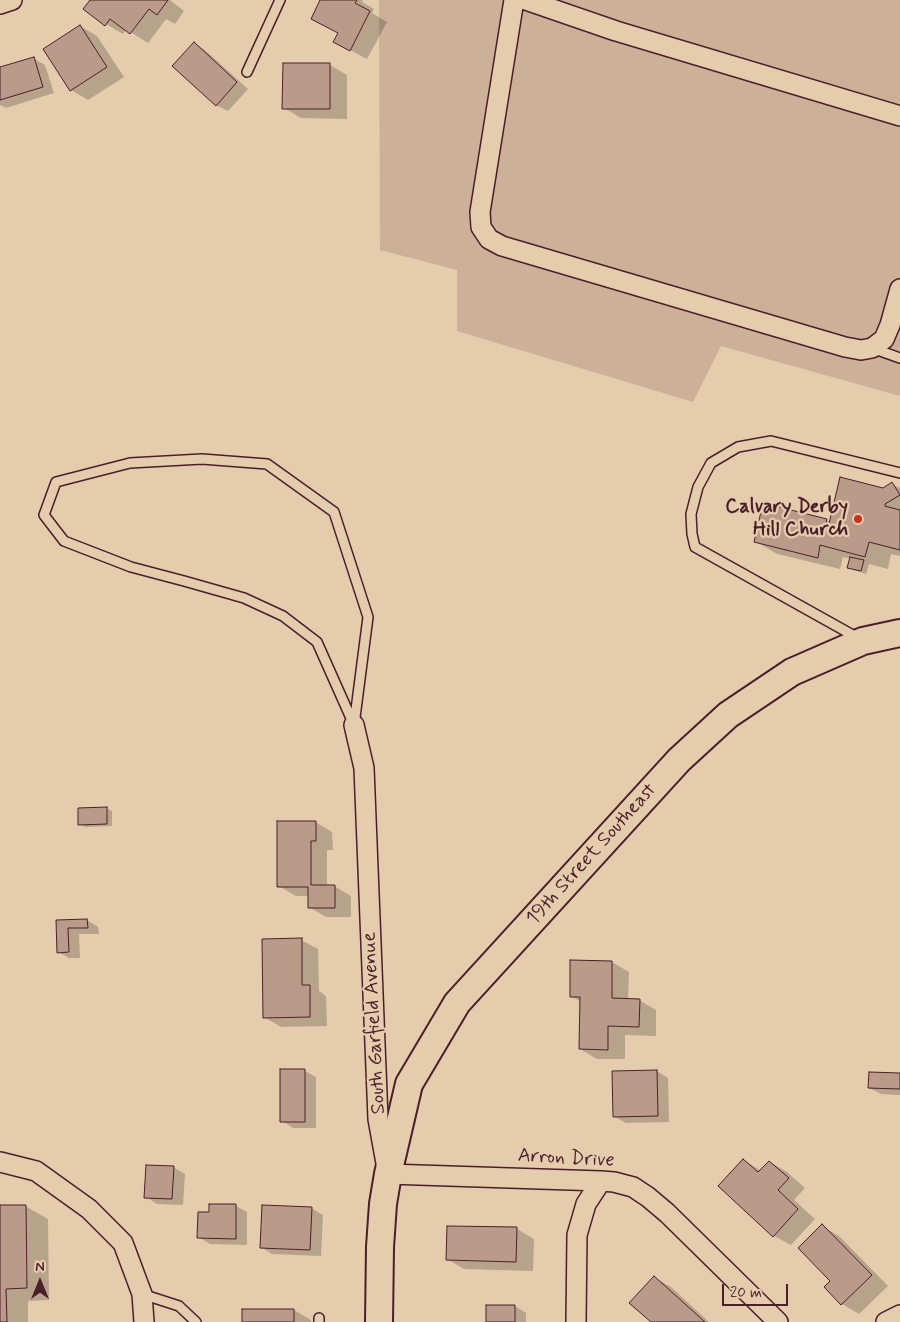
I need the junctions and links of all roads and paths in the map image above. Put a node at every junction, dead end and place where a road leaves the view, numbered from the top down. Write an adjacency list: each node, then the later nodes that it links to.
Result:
1 (12, 0): 5 (street)
2 (280, 0): 6 (lane)
3 (514, 0): 9 (street)
4 (526, 0): 7 (street)
5 (0, 4)
6 (247, 72)
7 (900, 116)
8 (900, 289): 9 (street)
9 (872, 348): 10 (lane)
10 (900, 358)
11 (900, 473): 13 (lane)
12 (900, 633): 13 (street, 19th Street Southeast)
13 (863, 641): 16 (street, 19th Street Southeast)
14 (354, 724): 14 (lane); 16 (street, South Garfield Avenue)
15 (0, 1162): 18 (street)
16 (388, 1174): 17 (street, Arron Drive); 22 (street, South Garfield Avenue)
17 (601, 1181): 23 (street); 24 (street, Arron Drive)
18 (142, 1294): 20 (street); 21 (lane)
19 (900, 1315): 25 (street)
20 (144, 1322)
21 (196, 1322)
22 (379, 1322)
23 (576, 1322)
24 (778, 1322)
25 (886, 1322)

